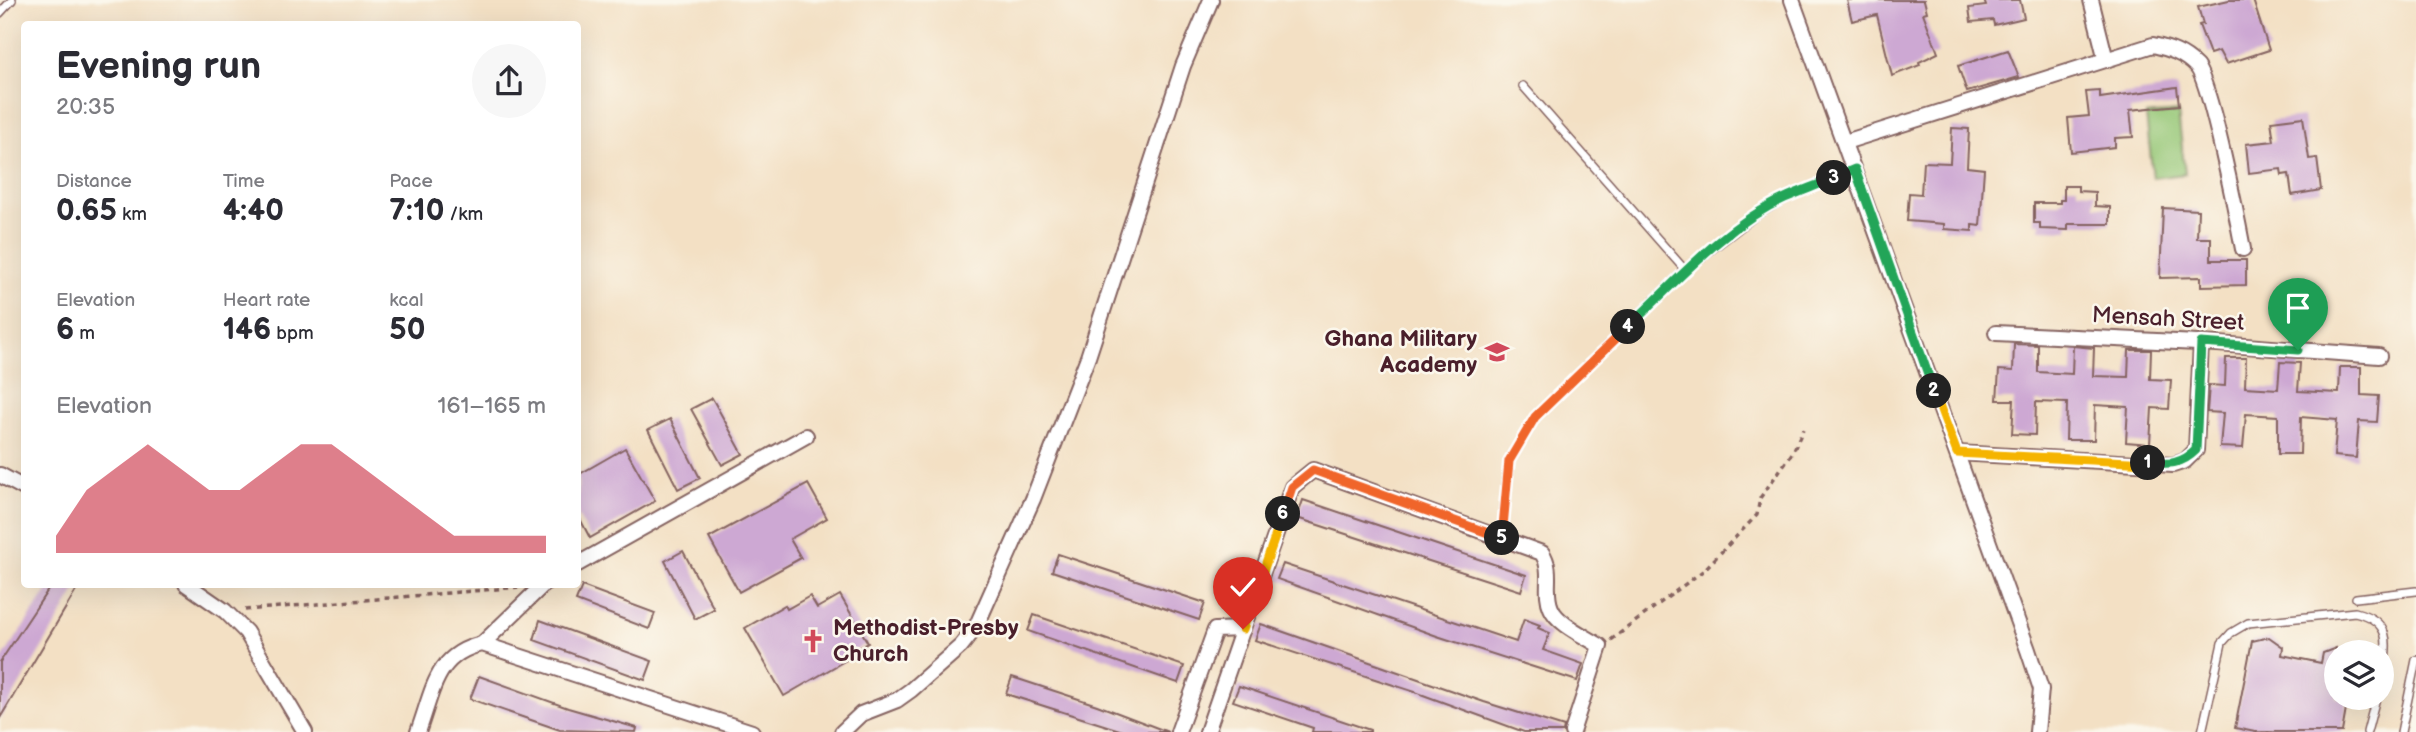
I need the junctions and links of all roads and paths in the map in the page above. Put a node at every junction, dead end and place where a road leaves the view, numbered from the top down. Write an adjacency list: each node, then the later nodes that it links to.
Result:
1 (12, 0): 5 (lane)
2 (1211, 0): 37 (street)
3 (1792, 0): 8 (street)
4 (2091, 0): 6 (street)
5 (0, 13)
6 (2106, 60): 8 (street); 10 (street)
7 (1523, 86): 11 (lane)
8 (1845, 142): 9 (street)
9 (1855, 169): 11 (lane); 17 (street)
10 (2243, 249)
11 (1685, 270): 20 (lane)
12 (1996, 333): 13 (street, Mensah Street)
13 (2201, 343): 14 (street, Mensah Street); 17 (street)
14 (2379, 356)
15 (1803, 429): 31 (path)
16 (806, 436): 21 (street)
17 (1957, 453): 41 (street)
18 (0, 475): 19 (street)
19 (21, 486)
20 (1502, 539): 28 (street); 31 (street)
21 (581, 562)
22 (192, 588): 27 (street)
23 (506, 588): 27 (path)
24 (540, 588): 30 (street)
25 (2416, 591): 26 (lane)
26 (2356, 598)
27 (225, 611): 34 (street)
28 (1243, 629): 38 (street); 39 (street)
29 (2387, 640): 42 (lane)
30 (482, 644): 35 (street); 36 (street)
31 (1601, 646): 40 (street)
32 (2416, 660): 44 (lane)
33 (2373, 710): 43 (lane)
34 (305, 732)
35 (418, 732)
36 (752, 732)
37 (842, 732)
38 (1178, 732)
39 (1207, 732)
40 (1572, 732)
41 (2037, 732)
42 (2202, 732)
43 (2367, 732)
44 (2401, 732)

